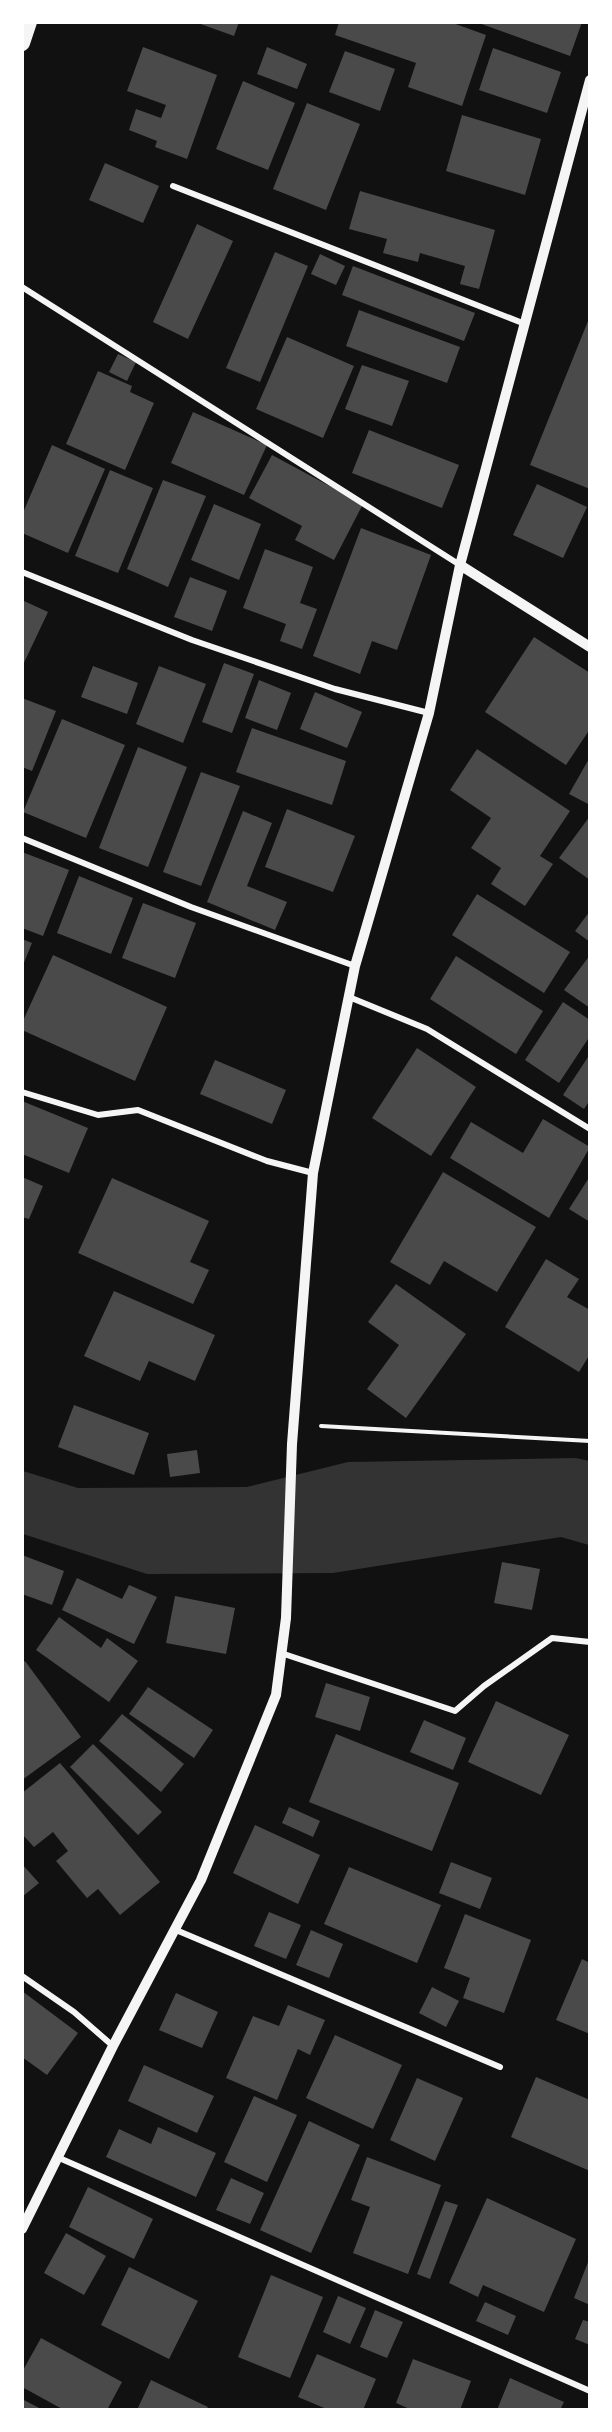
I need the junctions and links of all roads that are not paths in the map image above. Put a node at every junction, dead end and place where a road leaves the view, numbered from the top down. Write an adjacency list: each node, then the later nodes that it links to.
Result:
1 (29, 22): 2 (highway)
2 (22, 43)
3 (590, 80): 6 (street)
4 (173, 186): 6 (street)
5 (22, 287): 7 (street)
6 (526, 324): 7 (street)
7 (459, 565): 9 (street); 10 (street)
8 (22, 572): 10 (street)
9 (590, 647)
10 (429, 713): 12 (street)
11 (22, 838): 12 (street)
12 (356, 966): 13 (street)
13 (349, 997): 15 (street); 16 (street)
14 (22, 1092): 16 (street)
15 (590, 1129)
16 (313, 1173): 18 (street)
17 (590, 1642): 18 (street)
18 (281, 1653): 19 (street)
19 (176, 1930): 21 (street); 22 (street)
20 (22, 1976): 21 (street)
21 (113, 2046): 23 (street)
22 (501, 2067)
23 (57, 2157): 24 (street); 25 (street)
24 (22, 2229)
25 (590, 2391)

